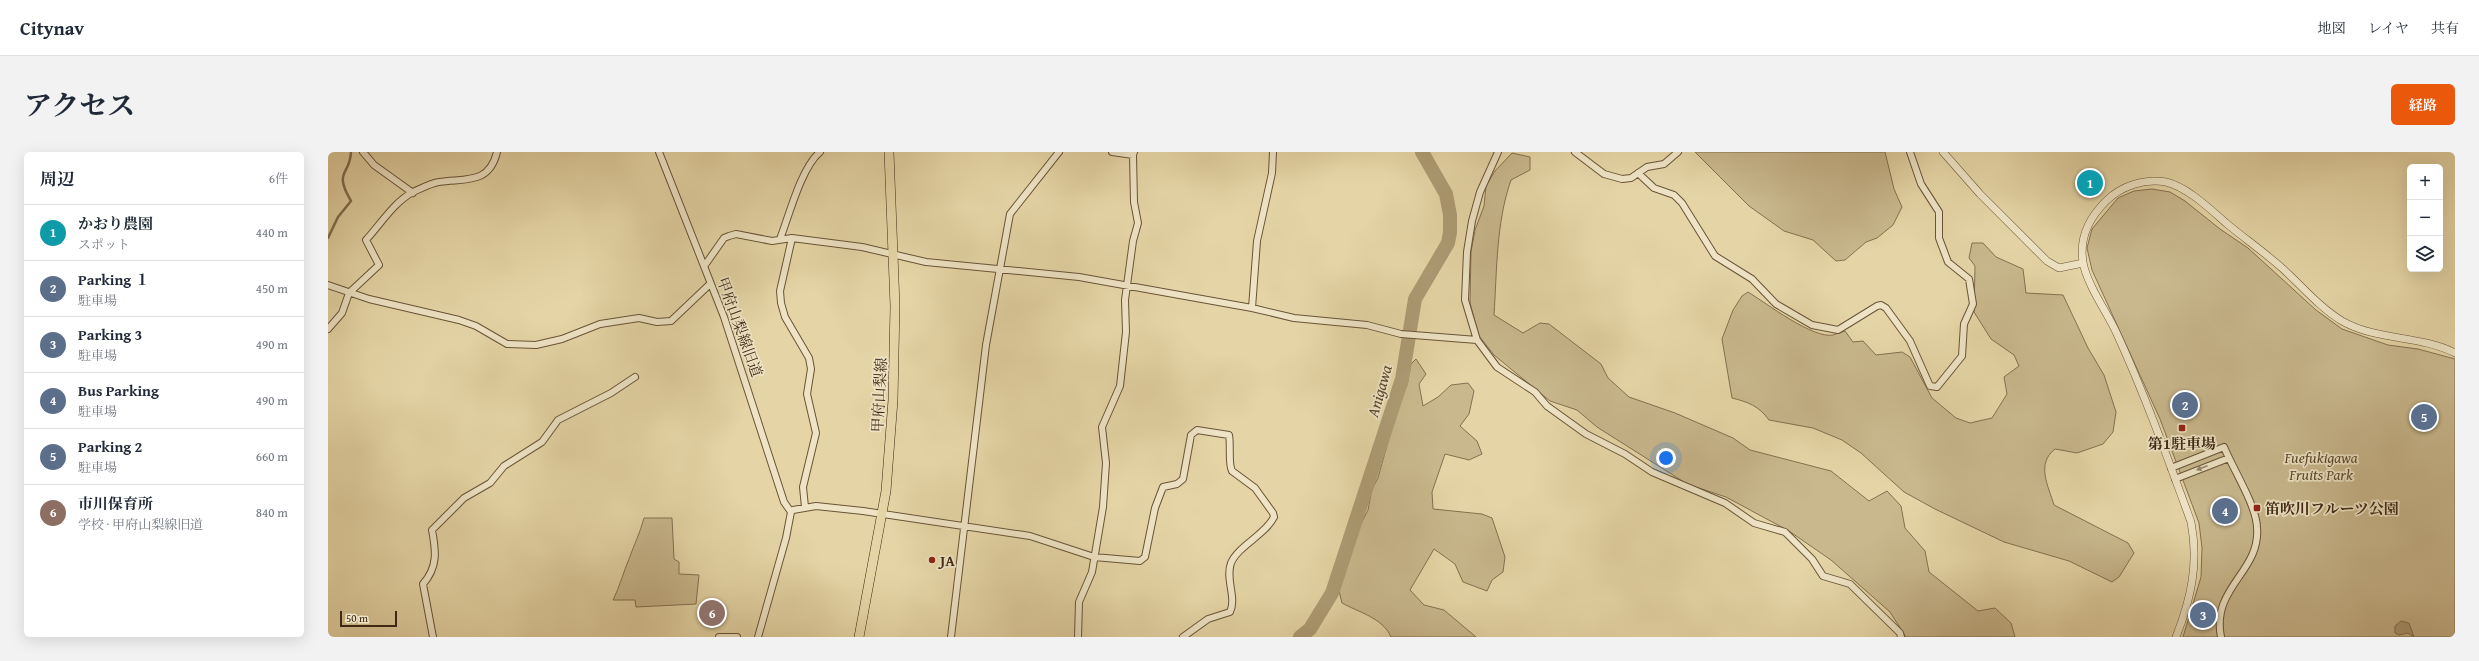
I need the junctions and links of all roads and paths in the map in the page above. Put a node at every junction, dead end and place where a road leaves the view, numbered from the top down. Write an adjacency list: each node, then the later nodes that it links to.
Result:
1 (363, 152): 16 (street)
2 (497, 152): 16 (street)
3 (659, 152): 21 (street, 甲府山梨線旧道)
4 (820, 152): 18 (street)
5 (889, 152): 19 (main road, 甲府山梨線)
6 (1060, 152): 22 (street)
7 (1112, 152): 14 (street)
8 (1273, 152): 27 (street)
9 (1498, 152): 29 (street)
10 (1575, 152): 15 (street)
11 (1678, 152): 15 (street)
12 (1910, 152): 15 (street)
13 (1943, 152): 20 (street)
14 (1133, 153): 25 (street)
15 (1638, 173)
16 (413, 192): 26 (street)
17 (792, 238): 18 (street); 19 (street); 35 (street)
18 (780, 239): 21 (street)
19 (894, 253): 22 (street); 37 (main road, 甲府山梨線)
20 (2083, 263): 30 (street); 33 (street)
21 (705, 265): 23 (street, 甲府山梨線旧道)
22 (1000, 270): 25 (street); 38 (street)
23 (710, 284): 26 (street); 36 (street, 甲府山梨線旧道)
24 (328, 285): 26 (street)
25 (1127, 286): 27 (street); 39 (street)
26 (349, 293): 28 (street)
27 (1252, 308): 29 (street)
28 (328, 329)
29 (1476, 340): 48 (street)
30 (2455, 353)
31 (635, 377): 40 (street)
32 (2228, 458): 33 (street); 34 (street, one-way to 34); 50 (street)
33 (2171, 468): 34 (street)
34 (2175, 479): 49 (street)
35 (805, 507): 36 (street); 37 (street)
36 (791, 512): 43 (street)
37 (881, 515): 38 (street); 44 (main road, 甲府山梨線)
38 (964, 526): 39 (street); 45 (street)
39 (1094, 557): 46 (street); 47 (street)
40 (433, 637)
41 (719, 637): 42 (street)
42 (737, 637)
43 (758, 637)
44 (859, 637)
45 (951, 637)
46 (1078, 637)
47 (1183, 637)
48 (1901, 637)
49 (2176, 637)
50 (2221, 637)

